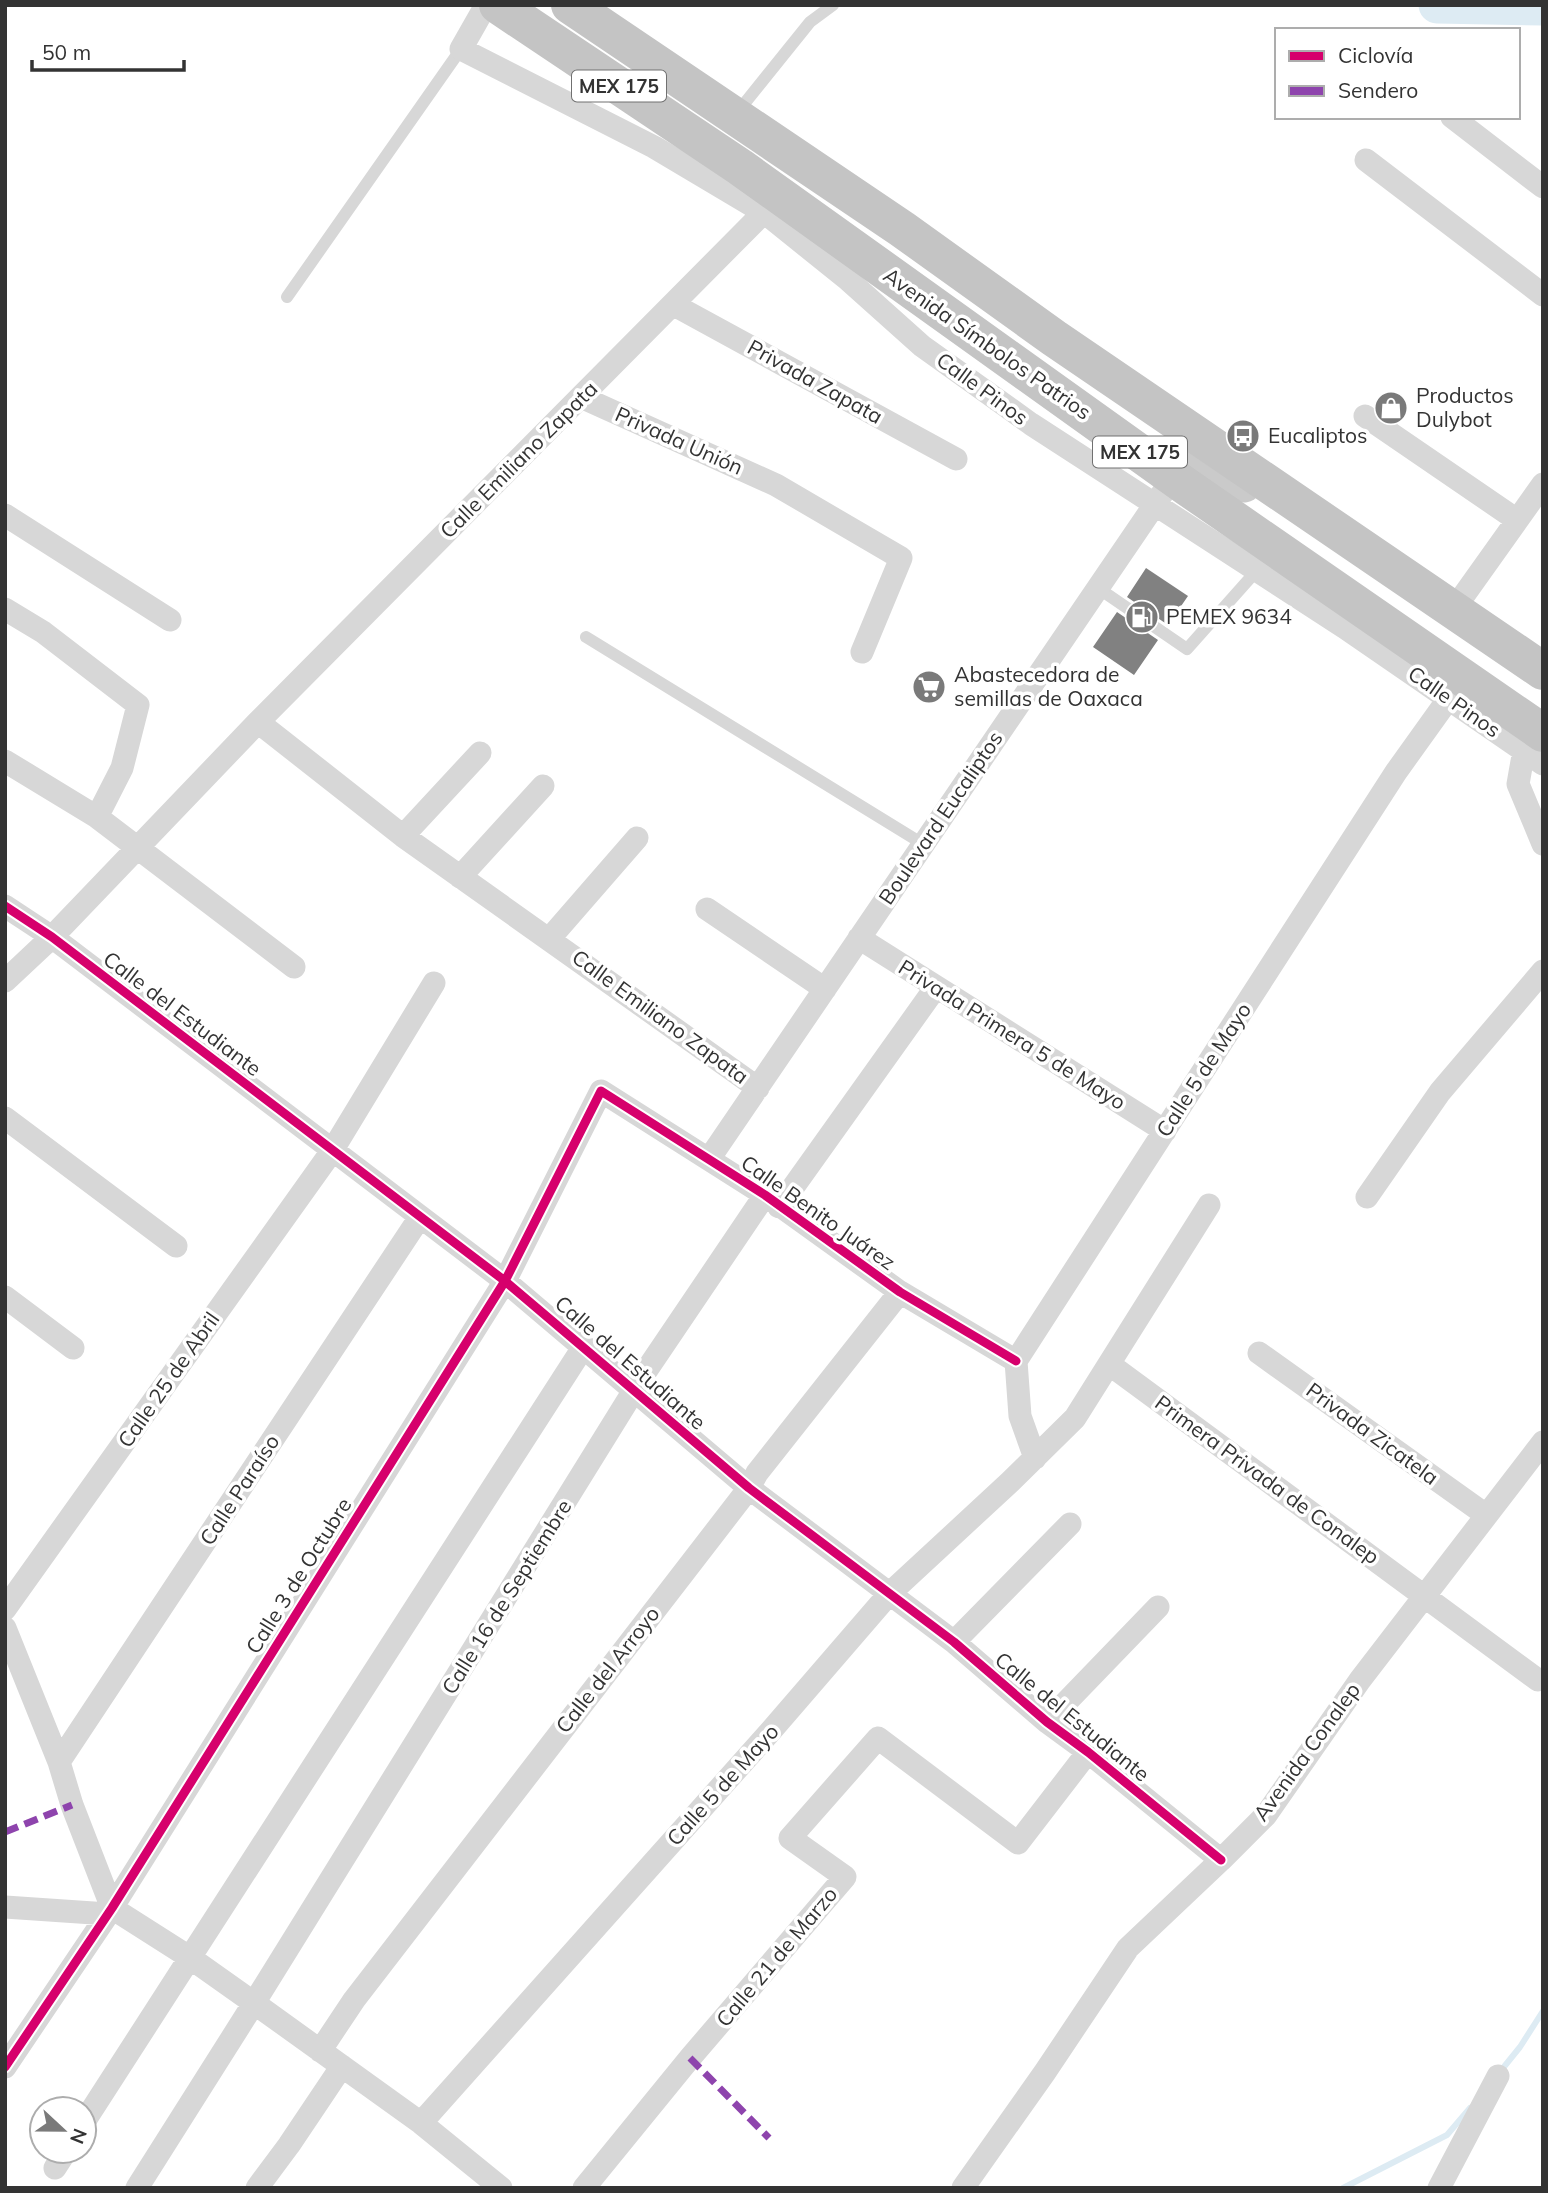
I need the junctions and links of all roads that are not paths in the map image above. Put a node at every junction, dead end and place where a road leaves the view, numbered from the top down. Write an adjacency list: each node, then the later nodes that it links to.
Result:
1 (486, 5): 5 (street)
2 (498, 5): 10 (highway, Avenida Símbolos Patrios / MEX 175)
3 (570, 5): 6 (highway, Avenida Símbolos Patrios / MEX 175)
4 (833, 5): 6 (lane)
5 (461, 49): 10 (street); 12 (lane)
6 (734, 116): 20 (highway, Avenida Símbolos Patrios / MEX 175)
7 (1455, 119): 9 (street)
8 (1366, 160): 11 (street)
9 (1543, 187)
10 (772, 204): 13 (street, Calle Emiliano Zapata); 18 (highway, Avenida Símbolos Patrios / MEX 175)
11 (1543, 295)
12 (287, 296)
13 (674, 305): 14 (street, Calle Emiliano Zapata); 16 (street, Privada Zapata)
14 (582, 397): 28 (street, Privada Unión); 31 (street, Calle Emiliano Zapata)
15 (1365, 416): 21 (street)
16 (956, 459)
17 (1543, 484): 21 (street)
18 (1164, 490): 20 (main road); 22 (highway, Avenida Símbolos Patrios / MEX 175); 23 (street, Boulevard Eucaliptos)
19 (5, 515): 26 (street)
20 (1322, 519): 25 (highway, Avenida Símbolos Patrios / MEX 175)
21 (1517, 520): 25 (street)
22 (1266, 559): 23 (lane); 30 (street, Calle Pinos); 32 (highway, Avenida Símbolos Patrios / MEX 175)
23 (1098, 588): 40 (street, Boulevard Eucaliptos)
24 (5, 609): 37 (street)
25 (1454, 609): 29 (highway, Avenida Símbolos Patrios / MEX 175)
26 (170, 620)
27 (586, 637): 40 (lane)
28 (862, 652)
29 (1543, 671)
30 (1449, 698): 32 (street, Calle Pinos); 58 (street, Calle 5 de Mayo)
31 (258, 722): 38 (street, Calle Emiliano Zapata); 42 (street, Calle Emiliano Zapata)
32 (1533, 741): 35 (street, Calle Pinos); 41 (street)
33 (480, 752): 38 (street)
34 (5, 761): 37 (street)
35 (1543, 764)
36 (543, 786): 43 (street)
37 (97, 817): 42 (street)
38 (403, 836): 43 (street, Calle Emiliano Zapata)
39 (637, 838): 47 (street)
40 (923, 844): 48 (street, Boulevard Eucaliptos)
41 (1543, 844)
42 (137, 848): 46 (street, Calle Emiliano Zapata); 49 (street)
43 (460, 877): 47 (street, Calle Emiliano Zapata)
44 (5, 906): 46 (street, Calle del Estudiante)
45 (707, 909): 54 (street)
46 (52, 937): 51 (street, Calle Emiliano Zapata); 59 (street, Calle del Estudiante)
47 (550, 938): 55 (street, Calle Emiliano Zapata)
48 (859, 938): 53 (street, Privada Primera 5 de Mayo); 54 (street, Boulevard Eucaliptos)
49 (294, 967)
50 (1543, 971): 61 (street)
51 (5, 981)
52 (434, 983): 59 (street, Calle 25 de Abril)
53 (936, 987): 58 (street, Privada Primera 5 de Mayo); 62 (street, Calle 16 de Septiembre)
54 (825, 989): 55 (street, Boulevard Eucaliptos)
55 (758, 1088): 60 (street, Boulevard Eucaliptos)
56 (601, 1091): 60 (street, Calle Benito Juárez); 66 (street, Calle 3 de Octubre)
57 (5, 1118): 65 (street)
58 (1165, 1131): 72 (street, Calle 5 de Mayo)
59 (332, 1151): 64 (street, Calle del Estudiante); 83 (street, Calle 25 de Abril)
60 (709, 1159): 62 (street, Calle Benito Juárez)
61 (1367, 1197)
62 (772, 1201): 67 (street, Calle Benito Juárez); 74 (street, Calle 16 de Septiembre)
63 (1209, 1205): 73 (street, Calle 5 de Mayo)
64 (420, 1217): 66 (street, Calle del Estudiante); 90 (street, Calle Paraíso)
65 (176, 1246)
66 (505, 1281): 69 (street, Calle del Estudiante); 93 (street, Calle 3 de Octubre)
67 (900, 1292): 72 (street, Calle Benito Juárez); 77 (street, Calle del Arroyo)
68 (5, 1297): 70 (street)
69 (584, 1346): 74 (street, Calle del Estudiante); 94 (street)
70 (73, 1348)
71 (1259, 1353): 78 (street, Privada Zicatela)
72 (1016, 1361): 76 (street)
73 (1109, 1364): 76 (street, Calle 5 de Mayo); 81 (street, Primera Privada de Conalep)
74 (634, 1391): 77 (street, Calle del Estudiante); 95 (street, Calle 16 de Septiembre)
75 (1543, 1442): 78 (street, Avenida Conalep)
76 (1035, 1458): 80 (street, Calle 5 de Mayo)
77 (749, 1488): 80 (street, Calle del Estudiante); 96 (street, Calle del Arroyo)
78 (1486, 1515): 81 (street, Avenida Conalep)
79 (1070, 1524): 85 (street)
80 (889, 1594): 85 (street, Calle del Estudiante); 101 (street, Calle 5 de Mayo)
81 (1425, 1597): 87 (street, Primera Privada de Conalep); 91 (street, Avenida Conalep)
82 (1158, 1607): 88 (street)
83 (5, 1609)
84 (5, 1628): 86 (street)
85 (954, 1643): 88 (street, Calle del Estudiante)
86 (13, 1670): 90 (street)
87 (1538, 1680)
88 (1047, 1722): 89 (street, Calle del Estudiante)
89 (1088, 1752): 91 (street, Calle del Estudiante); 105 (street, Calle 21 de Marzo)
90 (59, 1762): 93 (street)
91 (1222, 1860): 106 (street, Avenida Conalep)
92 (5, 1907): 93 (street)
93 (110, 1911): 94 (street); 98 (street, Calle 3 de Octubre)
94 (189, 1957): 95 (street); 100 (street)
95 (254, 2003): 96 (street); 103 (street, Calle 16 de Septiembre)
96 (320, 2050): 97 (street)
97 (342, 2066): 101 (street); 102 (street)
98 (5, 2067)
99 (1498, 2076): 107 (street)
100 (98, 2100)
101 (421, 2123): 104 (street)
102 (259, 2187)
103 (137, 2188)
104 (501, 2188)
105 (584, 2188)
106 (962, 2188)
107 (1438, 2188)

